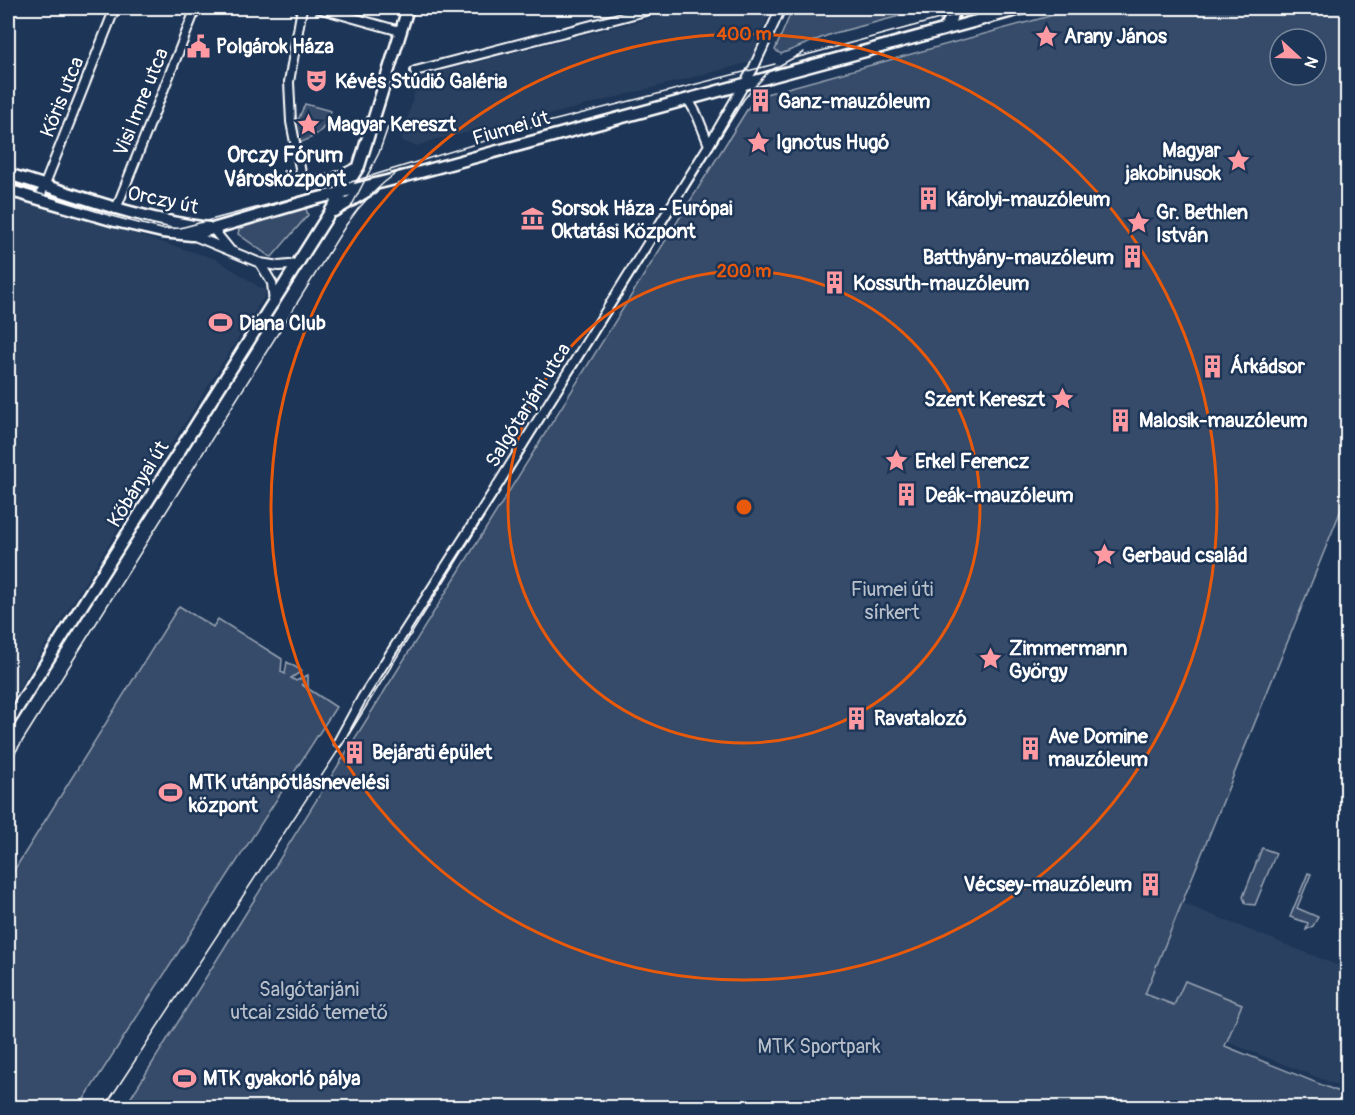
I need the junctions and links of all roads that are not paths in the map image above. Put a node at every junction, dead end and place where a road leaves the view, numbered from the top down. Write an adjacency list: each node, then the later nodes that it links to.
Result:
1 (115, 8): 19 (street, Kőris utca)
2 (196, 8): 23 (street, Visi Imre utca)
3 (302, 8): 16 (street)
4 (318, 8): 11 (street)
5 (408, 8): 11 (main road, Kőbányai út)
6 (657, 8): 12 (street)
7 (781, 8): 13 (street, Salgótarjáni utca)
8 (957, 8): 10 (main road)
9 (1024, 8): 10 (main road, Fiumei út)
10 (945, 28): 13 (main road, Fiumei út)
11 (400, 31): 16 (main road, Kőbányai út)
12 (415, 71)
13 (746, 84): 14 (main road, Fiumei út); 15 (street, Salgótarjáni utca)
14 (688, 99): 15 (street); 18 (main road, Fiumei út)
15 (709, 145): 33 (street, Salgótarjáni utca)
16 (359, 166): 21 (main road, Kőbányai út)
17 (8, 174): 19 (main road, Orczy út)
18 (391, 180): 21 (main road, Fiumei út); 24 (main road)
19 (45, 185): 22 (street, Kőris utca); 23 (main road, Orczy út)
20 (8, 190): 22 (main road, Orczy út)
21 (344, 191): 24 (main road, Kőbányai út); 25 (main road, Fiumei út)
22 (39, 199): 26 (main road, Orczy út)
23 (116, 209): 25 (main road, Orczy út)
24 (329, 214): 30 (main road, Kőbányai út)
25 (213, 229): 26 (main road, Orczy út); 27 (street); 28 (street)
26 (192, 235): 27 (street)
27 (216, 245): 28 (street)
28 (231, 251): 29 (street)
29 (260, 263): 30 (street); 31 (street)
30 (299, 264): 31 (main road, Kőbányai út)
31 (274, 303): 32 (main road, Kőbányai út)
32 (8, 723)
33 (338, 742)

